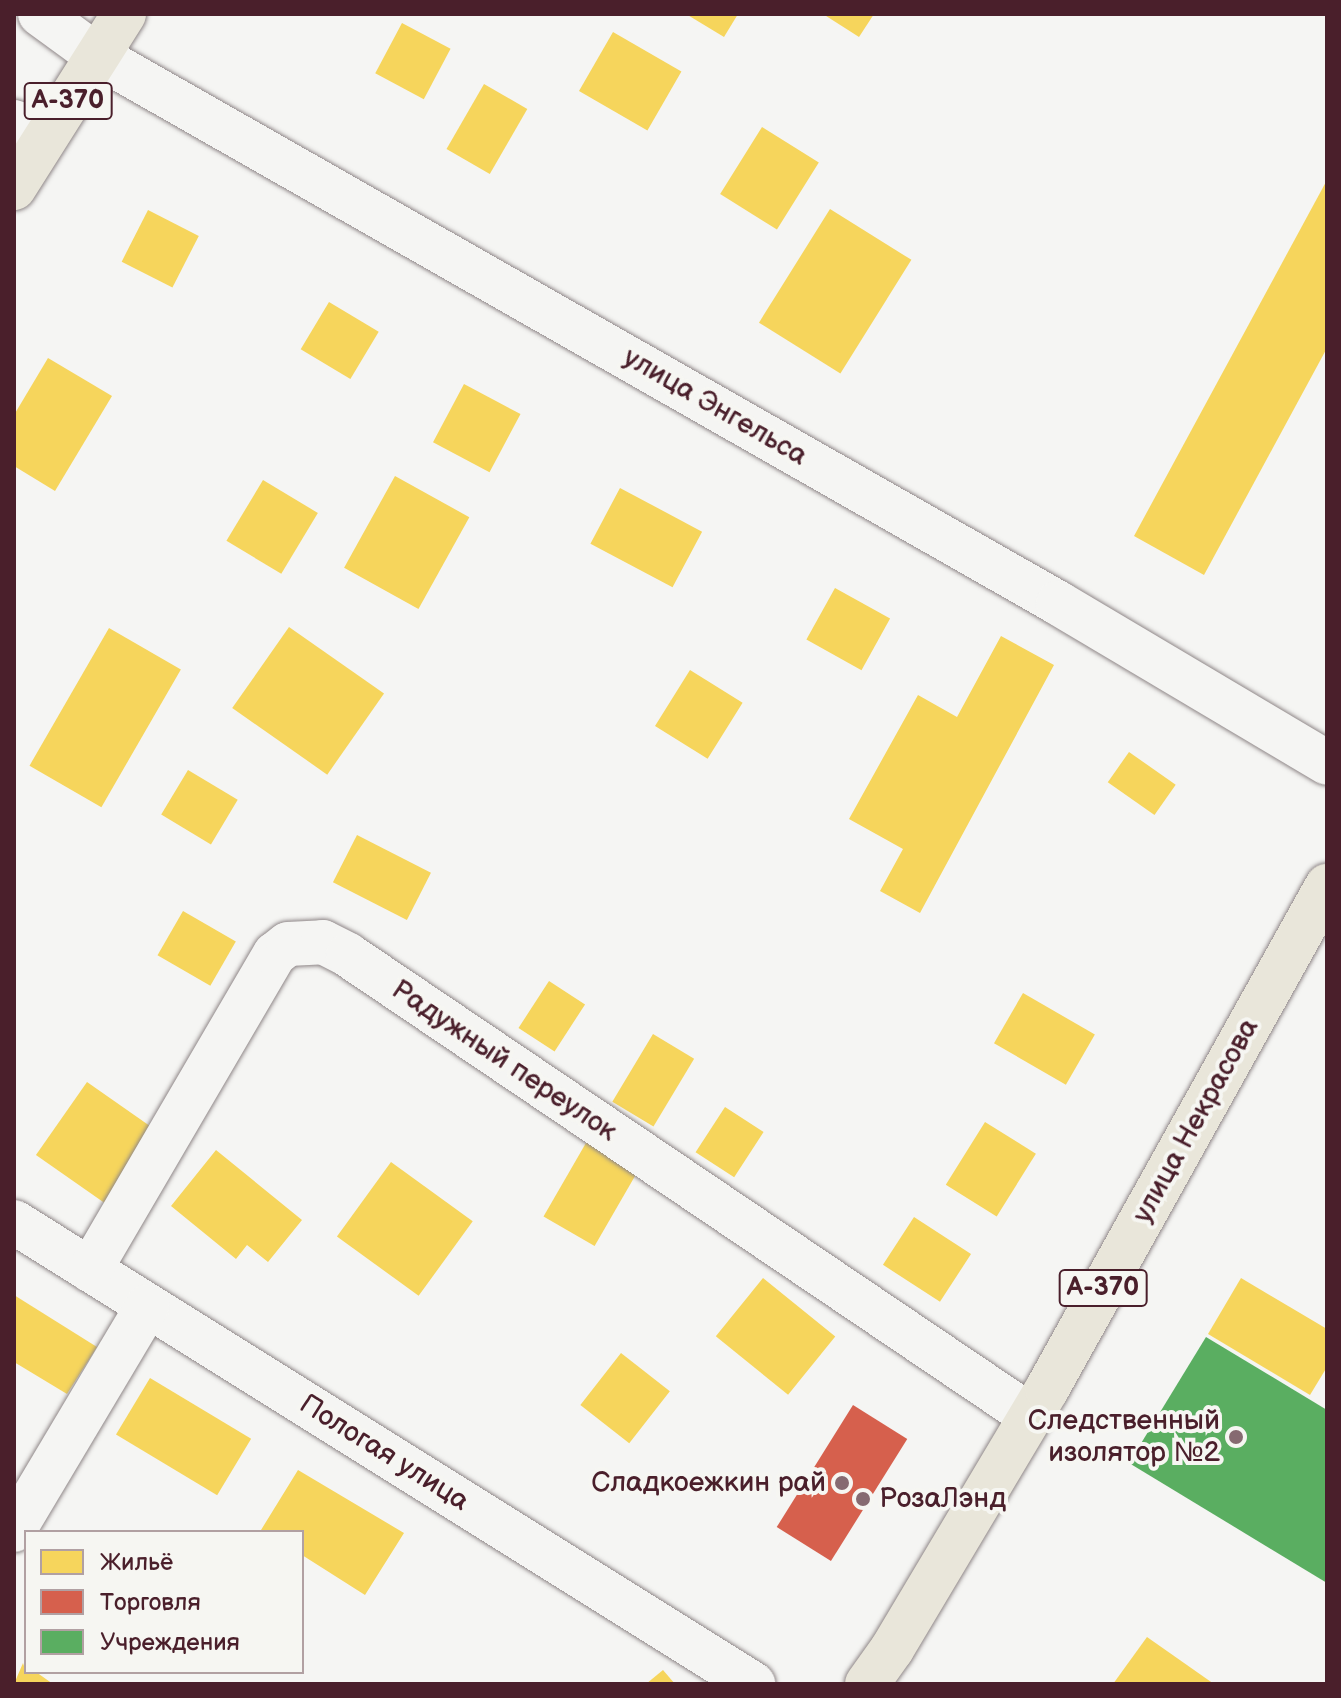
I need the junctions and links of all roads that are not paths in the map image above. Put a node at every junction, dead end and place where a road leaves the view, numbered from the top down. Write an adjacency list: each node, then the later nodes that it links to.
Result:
1 (40, 14): 4 (street, улица Энгельса)
2 (86, 14): 4 (street)
3 (124, 14): 4 (highway, А-370)
4 (99, 57): 5 (highway, А-370); 7 (street, улица Энгельса)
5 (30, 127): 6 (highway, А-370)
6 (14, 188)
7 (1327, 763)
8 (1327, 886): 12 (highway, улица Некрасова / А-370)
9 (14, 1222): 10 (street, Пологая улица)
10 (90, 1270): 11 (street, Пологая улица); 12 (street, Радужный переулок)
11 (147, 1307): 13 (street); 14 (street, Пологая улица)
12 (1029, 1415): 15 (highway, улица Некрасова / А-370)
13 (14, 1530)
14 (753, 1684)
15 (867, 1684)

